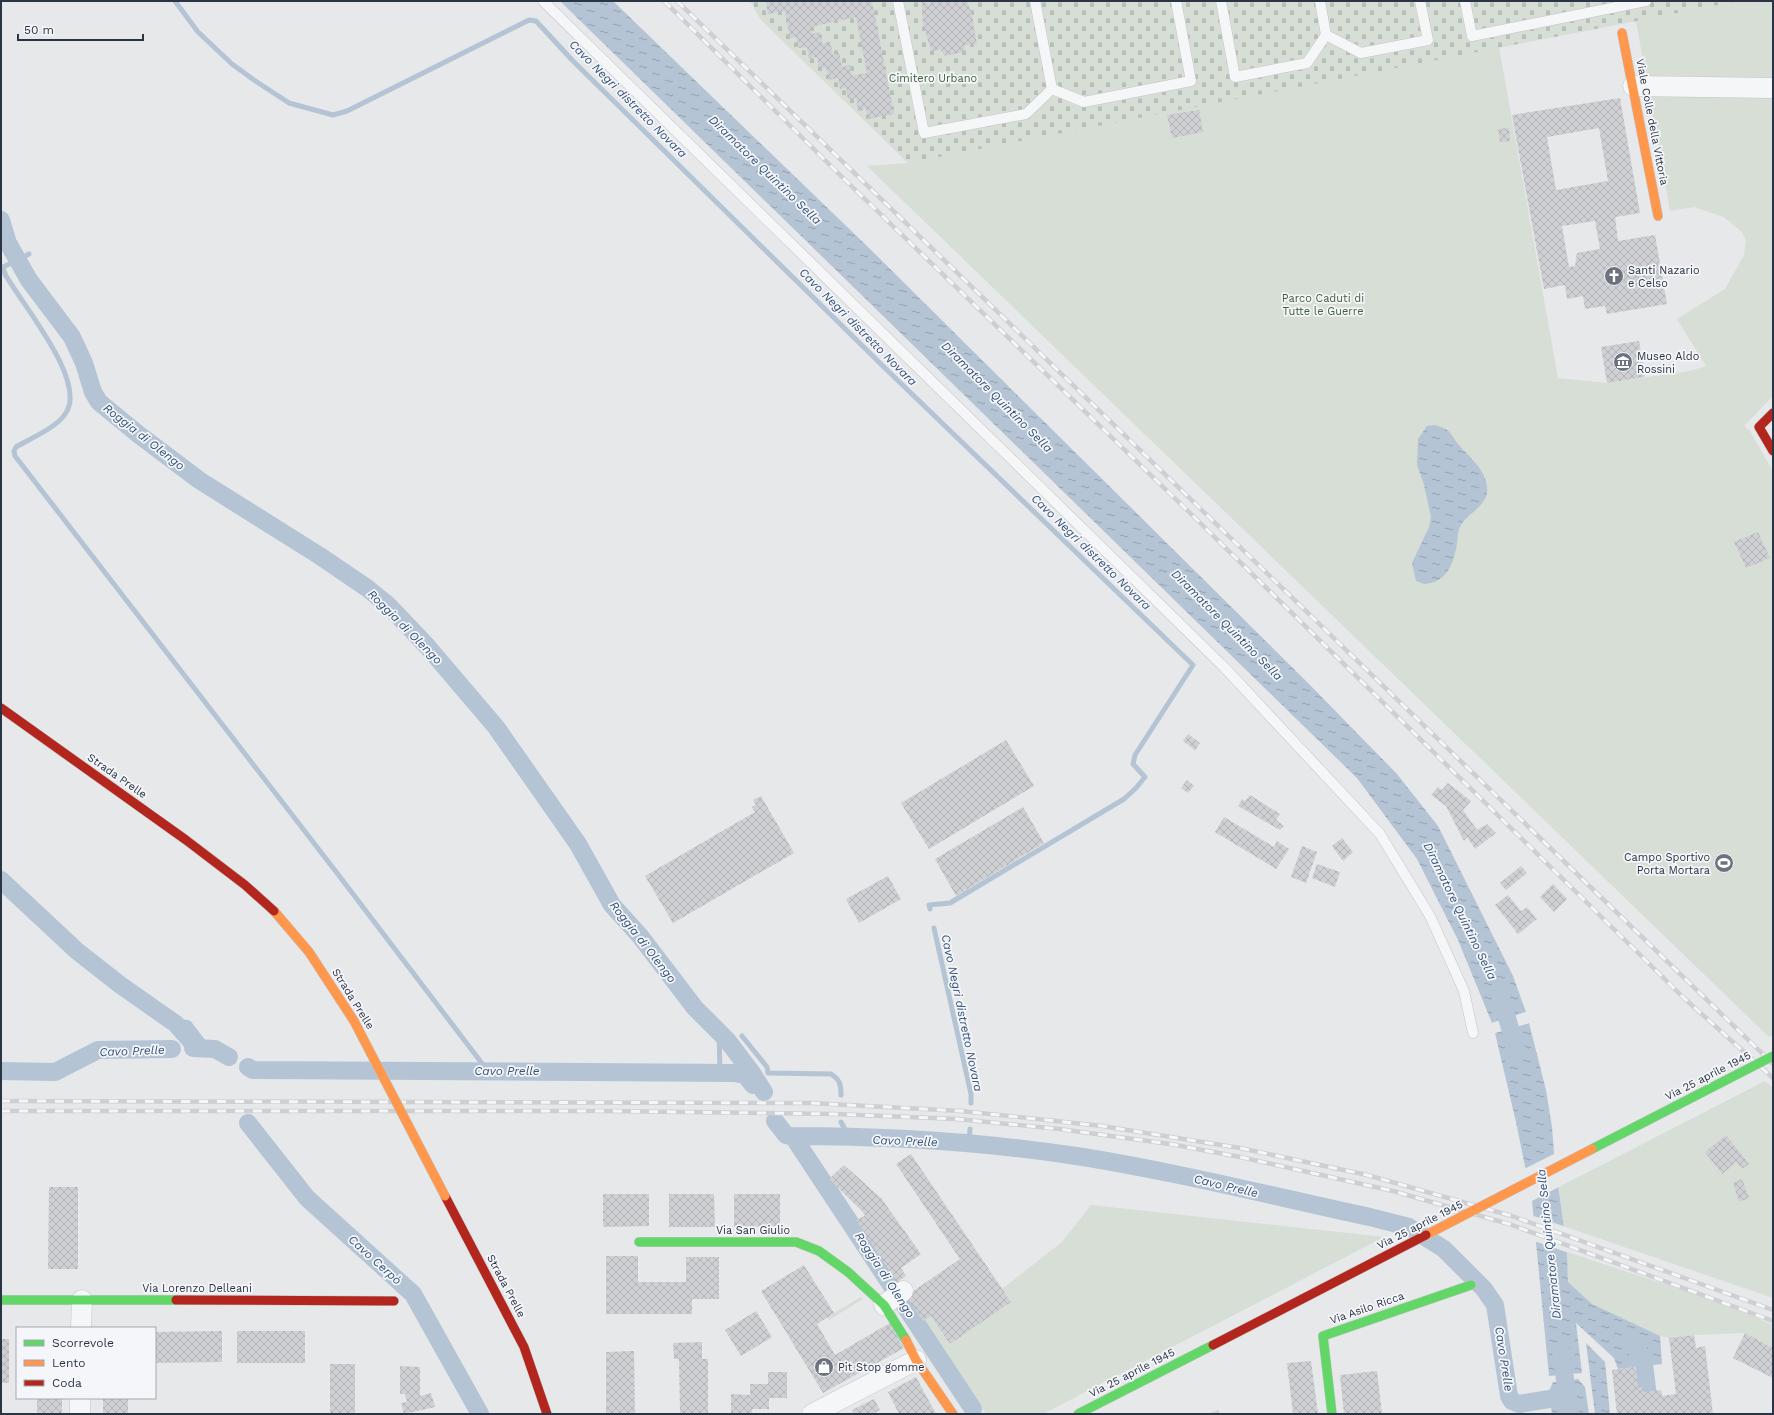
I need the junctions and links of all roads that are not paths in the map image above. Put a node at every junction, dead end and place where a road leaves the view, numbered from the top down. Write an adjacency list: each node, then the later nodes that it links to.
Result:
1 (543, 1): 20 (lane)
2 (898, 1): 15 (lane)
3 (1035, 1): 15 (lane)
4 (1176, 1): 15 (lane)
5 (1221, 1): 12 (lane)
6 (1320, 1): 12 (lane)
7 (1420, 1): 12 (lane)
8 (1465, 1): 10 (lane)
9 (1646, 1): 10 (lane)
10 (1610, 4)
11 (1622, 33): 13 (street, Viale Colle della Vittoria)
12 (1326, 35)
13 (1633, 86): 14 (street); 16 (street, Viale Colle della Vittoria)
14 (1773, 88)
15 (1052, 89)
16 (1658, 216)
17 (1773, 413): 18 (street)
18 (1773, 451)
19 (1, 708): 31 (street, Strada Prelle, bridge)
20 (1473, 1033)
21 (1773, 1056): 34 (street, Via 25 aprile 1945, bridge)
22 (639, 1242): 28 (street, Via San Giulio)
23 (1471, 1285): 35 (street, Via Asilo Ricca)
24 (1, 1300): 25 (street, Via Lorenzo Delleani)
25 (82, 1300): 26 (street, Via Lorenzo Delleani); 27 (street)
26 (394, 1300)
27 (81, 1327)
28 (916, 1360): 32 (street); 33 (street, Via San Giulio)
29 (80, 1399): 30 (street)
30 (80, 1414)
31 (547, 1414)
32 (812, 1414)
33 (953, 1414)
34 (1078, 1414)
35 (1332, 1414)

